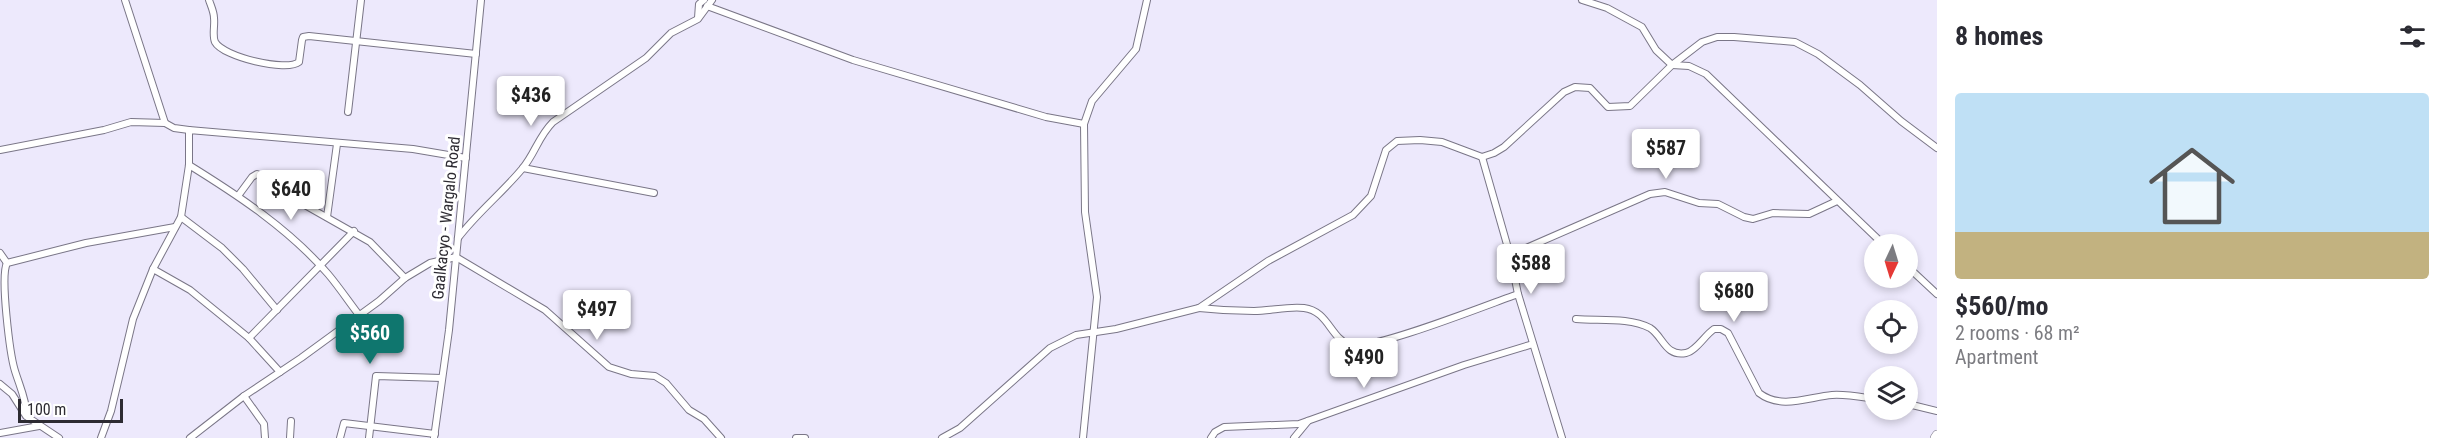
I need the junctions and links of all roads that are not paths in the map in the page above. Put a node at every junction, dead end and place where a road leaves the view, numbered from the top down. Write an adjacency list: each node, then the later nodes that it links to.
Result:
1 (125, 0): 12 (street)
2 (209, 0): 8 (street)
3 (361, 0): 8 (street)
4 (482, 0): 9 (street, Gaalkacyo - Wargalo Road)
5 (1147, 0): 13 (street)
6 (1582, 0): 10 (street)
7 (708, 2): 13 (street); 21 (street)
8 (356, 43): 9 (street); 11 (street)
9 (476, 54): 19 (street, Gaalkacyo - Wargalo Road)
10 (1672, 65): 16 (street); 18 (street); 24 (street)
11 (348, 112)
12 (165, 123): 14 (street); 17 (street)
13 (1084, 124): 45 (street)
14 (189, 130): 15 (street); 20 (street)
15 (337, 144): 19 (street); 26 (street)
16 (1937, 148)
17 (0, 150)
18 (1482, 157): 32 (street); 41 (street)
19 (466, 158): 30 (street, Gaalkacyo - Wargalo Road)
20 (189, 165): 23 (street); 25 (street)
21 (523, 168): 22 (street); 30 (street)
22 (654, 193)
23 (238, 196): 26 (street); 35 (street)
24 (1837, 201): 29 (street); 32 (street)
25 (181, 217): 27 (street); 42 (street)
26 (327, 217): 28 (street)
27 (175, 227): 34 (street); 36 (street)
28 (354, 231): 35 (street); 38 (street)
29 (1872, 234)
30 (458, 239): 33 (street, Gaalkacyo - Wargalo Road)
31 (0, 253): 34 (street)
32 (1510, 255): 39 (street)
33 (456, 257): 38 (street); 49 (street, Gaalkacyo - Wargalo Road); 69 (street)
34 (7, 263): 55 (street)
35 (320, 266): 42 (street); 43 (street)
36 (153, 270): 46 (street); 63 (street)
37 (1918, 276): 40 (street)
38 (405, 278): 43 (street)
39 (1518, 294): 41 (street); 47 (street)
40 (1937, 294)
41 (1199, 308): 45 (street)
42 (277, 310): 46 (street)
43 (359, 315): 48 (street)
44 (1575, 319): 52 (street)
45 (1093, 332): 72 (street); 73 (street)
46 (249, 339): 48 (street)
47 (1533, 344): 57 (street); 76 (street)
48 (280, 372): 51 (street)
49 (442, 378): 58 (street); 61 (street, Gaalkacyo - Wargalo Road)
50 (0, 384): 55 (street)
51 (244, 396): 64 (street); 65 (street)
52 (1864, 398)
53 (1918, 406): 54 (street)
54 (1937, 411)
55 (27, 416): 59 (street)
56 (291, 421): 66 (street)
57 (1308, 421): 74 (street); 75 (street)
58 (371, 425): 61 (street); 67 (street); 68 (street)
59 (39, 426): 60 (street); 62 (street)
60 (0, 433)
61 (434, 436)
62 (59, 438)
63 (101, 438)
64 (190, 438)
65 (265, 438)
66 (290, 438)
67 (340, 438)
68 (369, 438)
69 (721, 438)
70 (796, 438): 71 (street)
71 (805, 438)
72 (942, 438)
73 (1083, 438)
74 (1211, 438)
75 (1294, 438)
76 (1563, 438)

